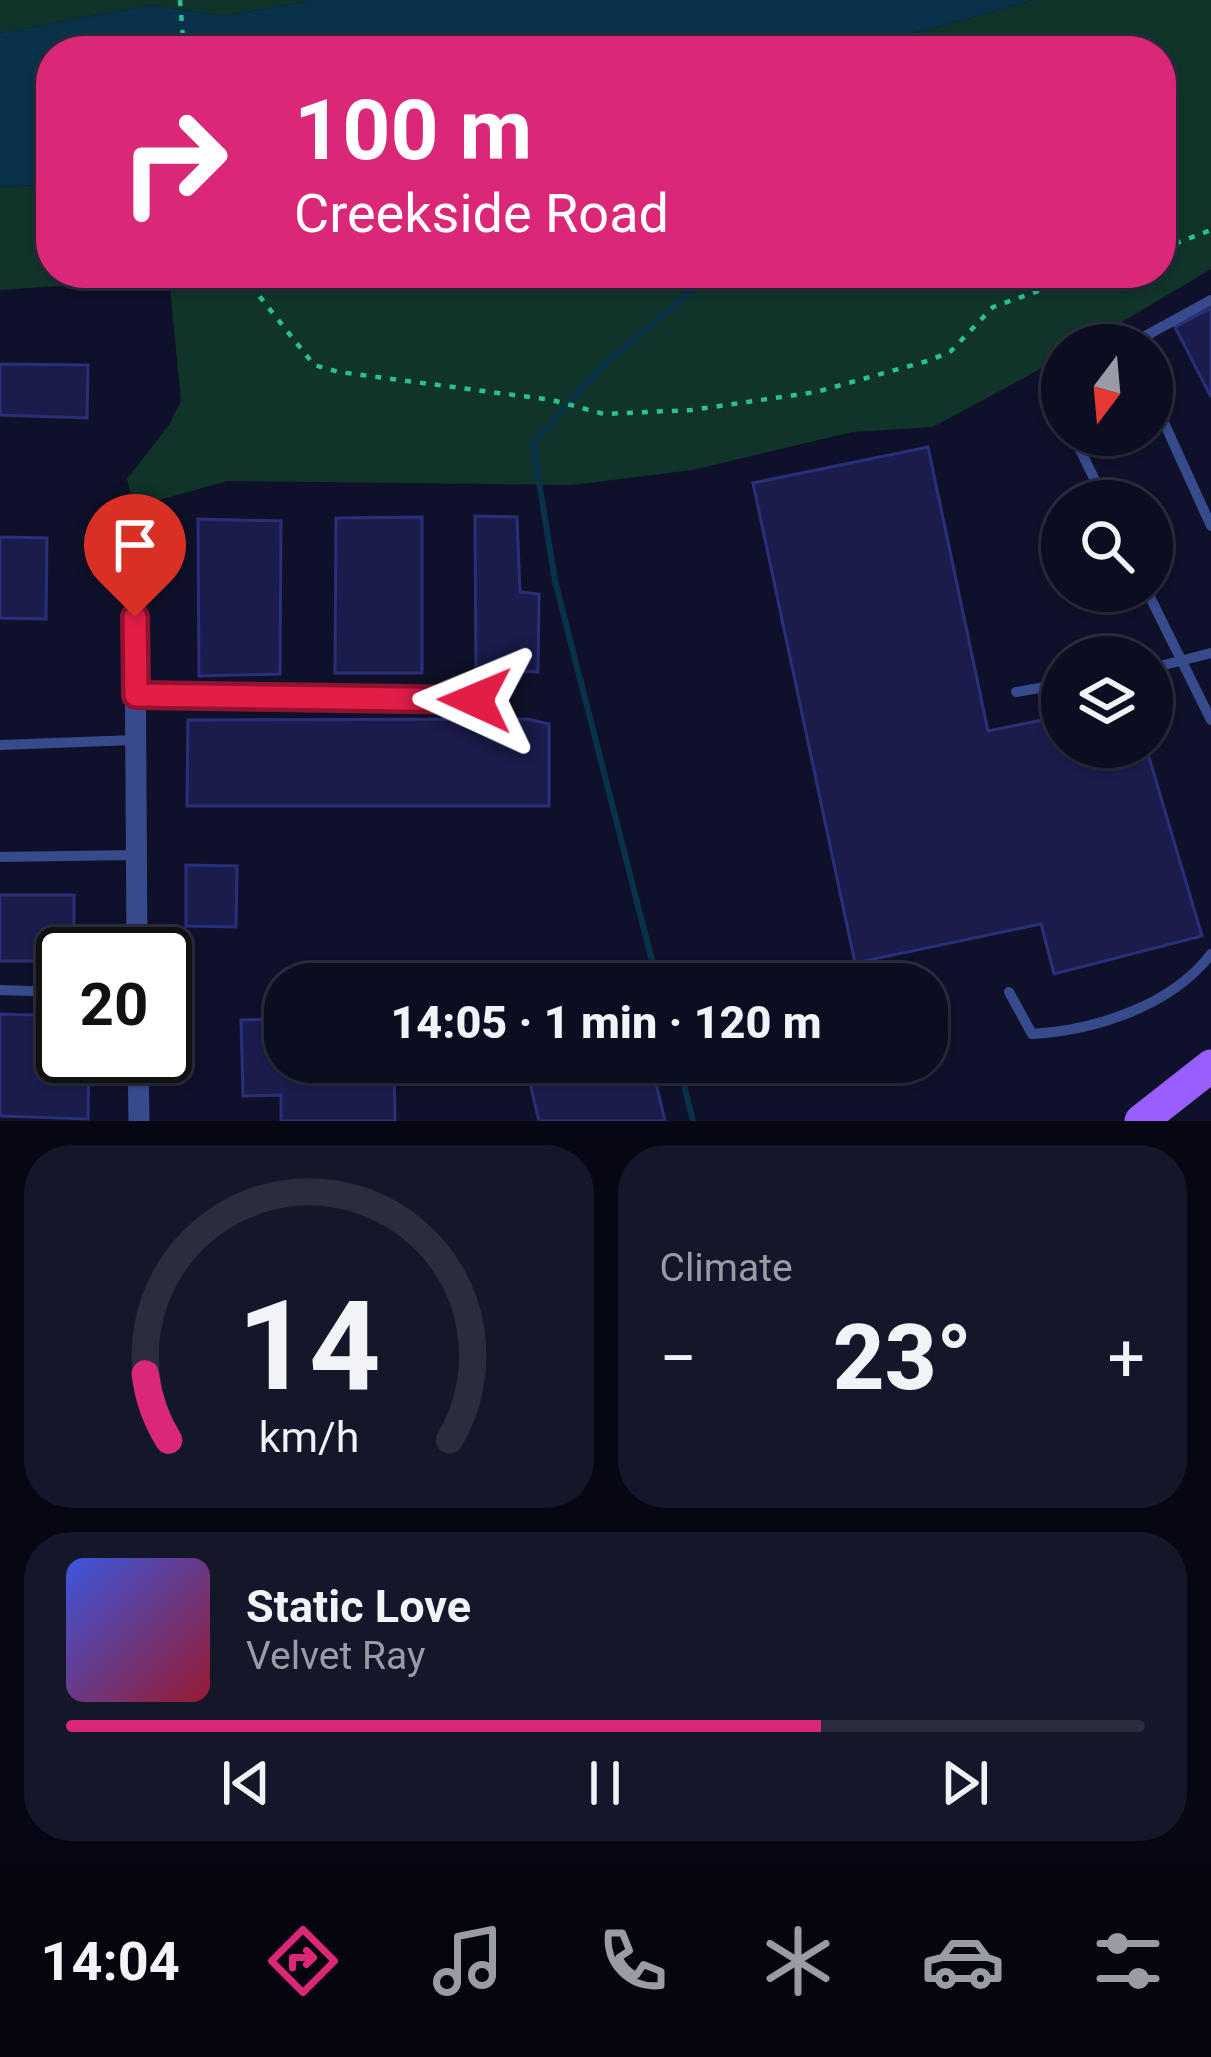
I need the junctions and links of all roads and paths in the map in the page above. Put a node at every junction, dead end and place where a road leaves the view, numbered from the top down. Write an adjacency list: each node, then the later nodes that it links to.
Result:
1 (180, 0): 2 (path)
2 (183, 36)
3 (1211, 230): 4 (path)
4 (1176, 243)
5 (253, 288): 6 (path)
6 (1047, 288)
7 (1211, 300): 8 (lane)
8 (1167, 324)
9 (1173, 442): 10 (lane)
10 (1211, 526)
11 (1157, 612): 14 (lane)
12 (135, 617): 18 (street)
13 (1211, 652): 14 (lane)
14 (1181, 663): 15 (lane); 20 (lane)
15 (1173, 664)
16 (1041, 688): 17 (lane)
17 (1016, 692)
18 (136, 695): 19 (lane); 21 (street)
19 (475, 700)
20 (1211, 720)
21 (136, 740): 22 (lane); 23 (street)
22 (0, 745)
23 (136, 854): 24 (lane); 25 (street)
24 (0, 857)
25 (137, 927)
26 (1211, 954): 29 (lane)
27 (0, 990): 28 (lane)
28 (36, 991)
29 (1010, 992)
30 (1211, 1066): 33 (main road)
31 (138, 1083): 32 (street)
32 (139, 1121)
33 (1141, 1121)

